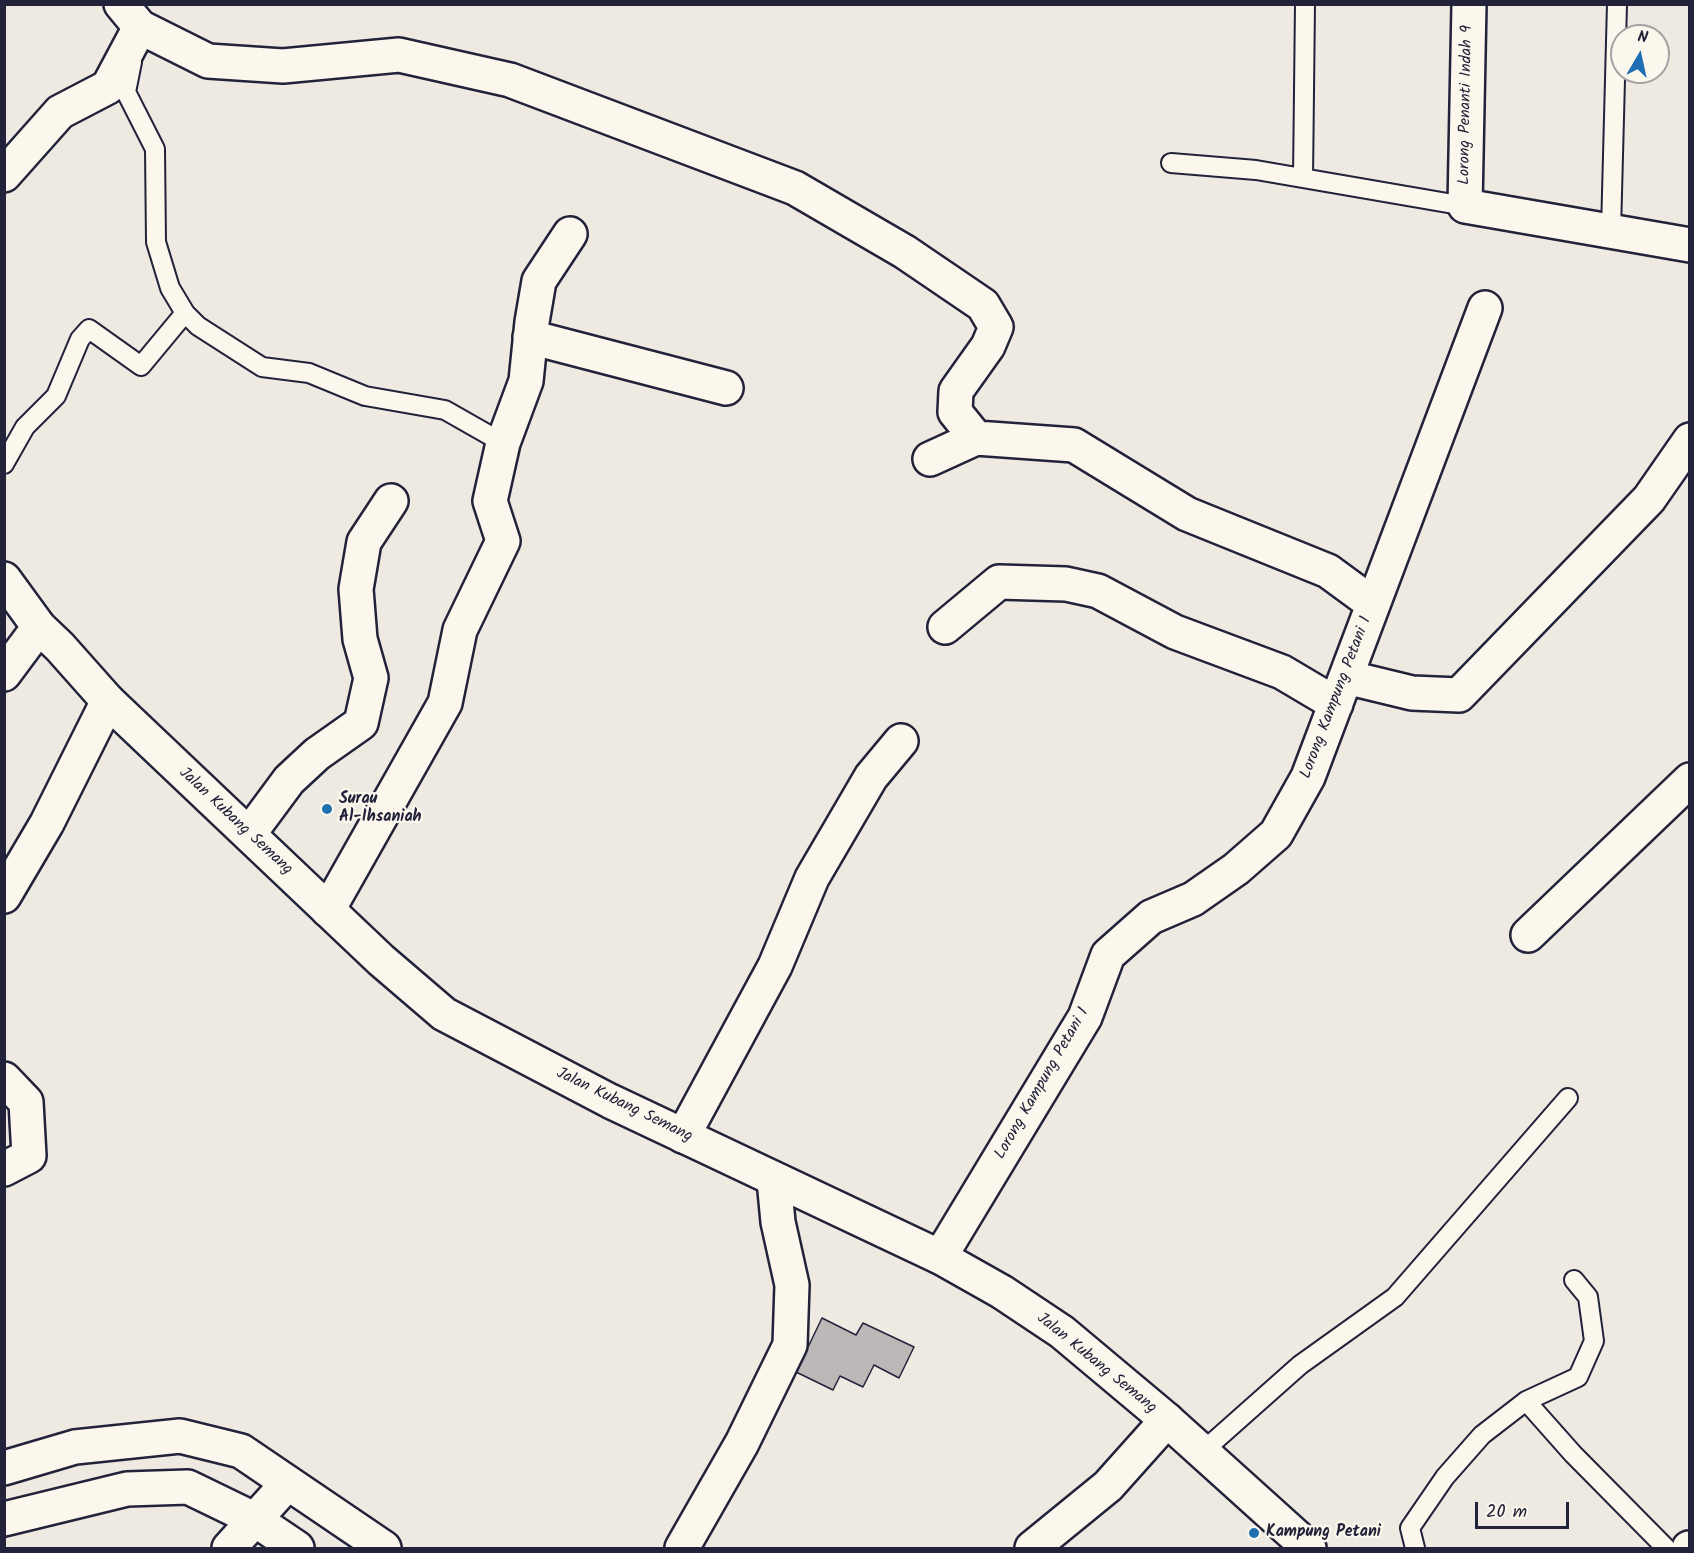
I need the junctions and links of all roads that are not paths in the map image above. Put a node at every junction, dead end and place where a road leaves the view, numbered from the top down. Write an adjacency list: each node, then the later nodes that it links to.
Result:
1 (1305, 4): 7 (lane)
2 (1469, 4): 8 (street, Lorong Penanti Indah 9)
3 (1617, 4): 9 (lane)
4 (130, 16): 6 (street); 13 (lane); 16 (street)
5 (1171, 163): 7 (lane)
6 (4, 175)
7 (1303, 178): 8 (lane)
8 (1465, 206): 9 (street)
9 (1611, 231): 11 (street)
10 (570, 234): 14 (street)
11 (1689, 245)
12 (1485, 308): 23 (street, Lorong Kampung Petani 1)
13 (185, 313): 18 (lane); 20 (lane)
14 (530, 337): 15 (street); 18 (street)
15 (726, 388)
16 (976, 438): 19 (street); 23 (street)
17 (1689, 440): 27 (street)
18 (503, 443): 33 (street)
19 (930, 459)
20 (4, 465)
21 (391, 501): 31 (street)
22 (4, 579): 24 (street, Jalan Kubang Semang)
23 (1373, 604): 27 (street, Lorong Kampung Petani 1)
24 (39, 627): 26 (street); 28 (street, Jalan Kubang Semang)
25 (945, 627): 27 (street)
26 (4, 674)
27 (1341, 690): 40 (street, Lorong Kampung Petani 1)
28 (108, 701): 31 (street, Jalan Kubang Semang); 32 (street)
29 (901, 741): 37 (street)
30 (1689, 780): 34 (street)
31 (249, 834): 33 (street, Jalan Kubang Semang)
32 (4, 896)
33 (328, 910): 37 (street, Jalan Kubang Semang)
34 (1528, 935)
35 (4, 1079): 38 (street)
36 (1568, 1098): 44 (lane)
37 (683, 1136): 39 (street, Jalan Kubang Semang)
38 (4, 1169)
39 (774, 1180): 40 (street, Jalan Kubang Semang); 53 (street)
40 (940, 1257): 43 (street, Jalan Kubang Semang)
41 (1574, 1280): 42 (lane)
42 (1526, 1401): 55 (lane); 56 (lane)
43 (1167, 1420): 44 (street, Jalan Kubang Semang); 54 (street)
44 (1203, 1452): 49 (street, Jalan Kubang Semang)
45 (4, 1468): 46 (street)
46 (287, 1484): 48 (street); 52 (street)
47 (4, 1519): 48 (street)
48 (254, 1519): 50 (street); 51 (street)
49 (1294, 1543)
50 (229, 1548)
51 (297, 1548)
52 (384, 1548)
53 (682, 1548)
54 (1032, 1548)
55 (1415, 1548)
56 (1666, 1548)

